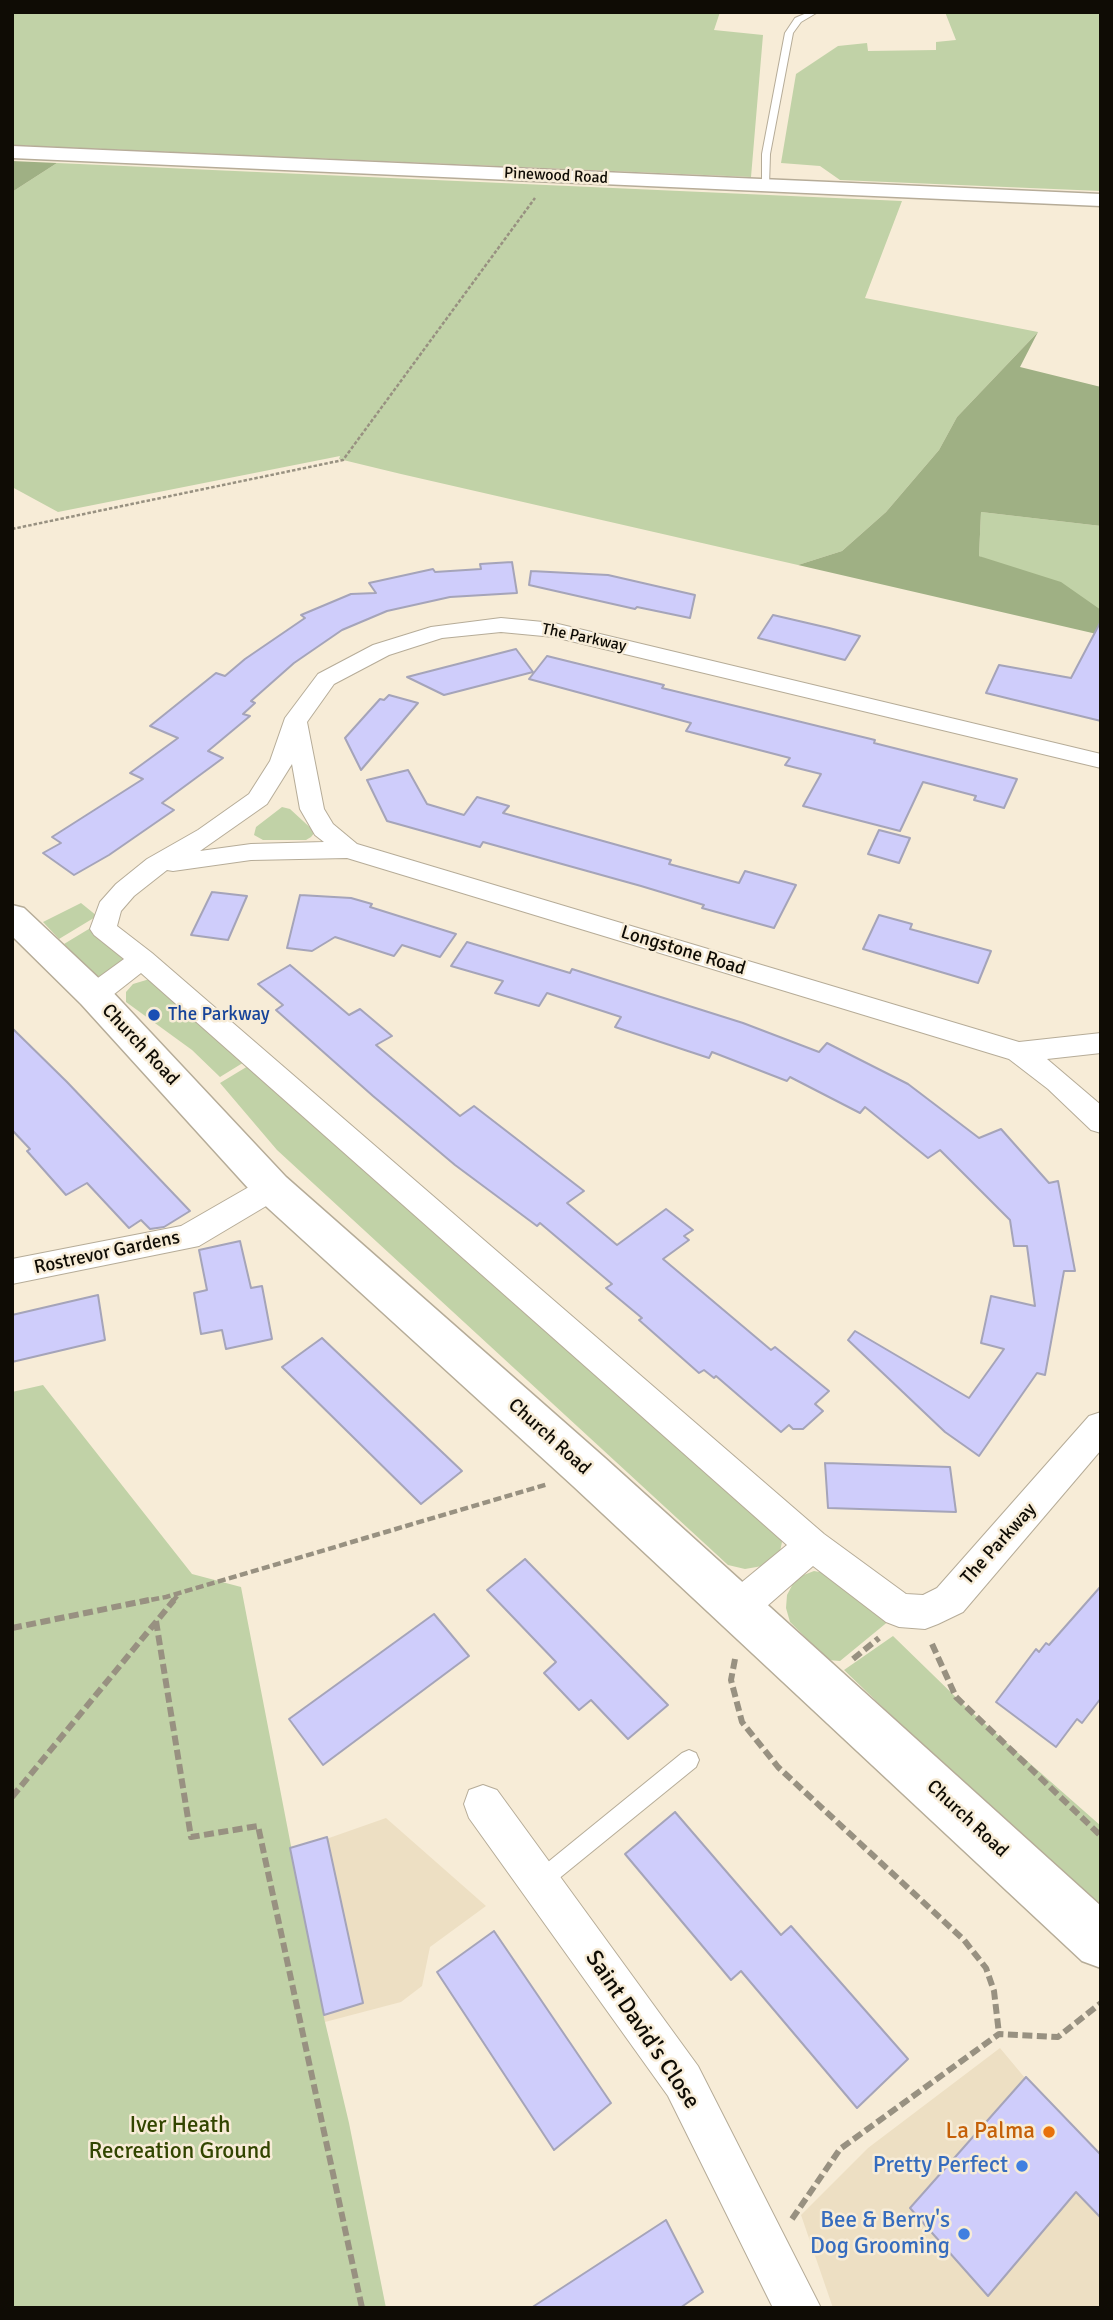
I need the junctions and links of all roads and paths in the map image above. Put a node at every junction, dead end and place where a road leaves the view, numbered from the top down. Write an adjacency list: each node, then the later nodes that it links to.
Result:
1 (814, 12): 4 (lane)
2 (12, 152): 3 (street, Pinewood Road)
3 (552, 176): 4 (street, Pinewood Road); 6 (path)
4 (765, 186): 5 (street, Pinewood Road)
5 (1101, 200)
6 (12, 529)
7 (297, 718): 8 (street, The Parkway); 9 (street); 10 (street, The Parkway)
8 (1101, 761)
9 (348, 850): 10 (street); 15 (street, Longstone Road)
10 (156, 865): 12 (street)
11 (12, 916): 13 (street, Church Road)
12 (142, 959): 13 (street); 21 (street)
13 (94, 995): 17 (street, Church Road)
14 (1101, 1043): 15 (street)
15 (1019, 1052): 16 (street)
16 (1101, 1122)
17 (272, 1188): 18 (street, Rostrevor Gardens); 20 (street, Church Road)
18 (12, 1272)
19 (1101, 1426): 23 (street, The Parkway)
20 (589, 1472): 22 (path); 24 (street, Church Road)
21 (812, 1545): 23 (street); 24 (street)
22 (180, 1593): 25 (path); 26 (path)
23 (903, 1606): 27 (path); 31 (path)
24 (751, 1620): 27 (street, Church Road); 35 (path)
25 (156, 1621): 29 (path); 37 (path)
26 (12, 1628)
27 (821, 1685): 33 (street, Church Road)
28 (689, 1760): 32 (lane)
29 (12, 1797)
30 (483, 1804): 32 (street, Saint David's Close)
31 (1101, 1836)
32 (539, 1882): 36 (street, Saint David's Close)
33 (1101, 1942)
34 (1101, 2003): 35 (path)
35 (999, 2034): 36 (path)
36 (770, 2252): 38 (street, Saint David's Close)
37 (362, 2308)
38 (798, 2308)

